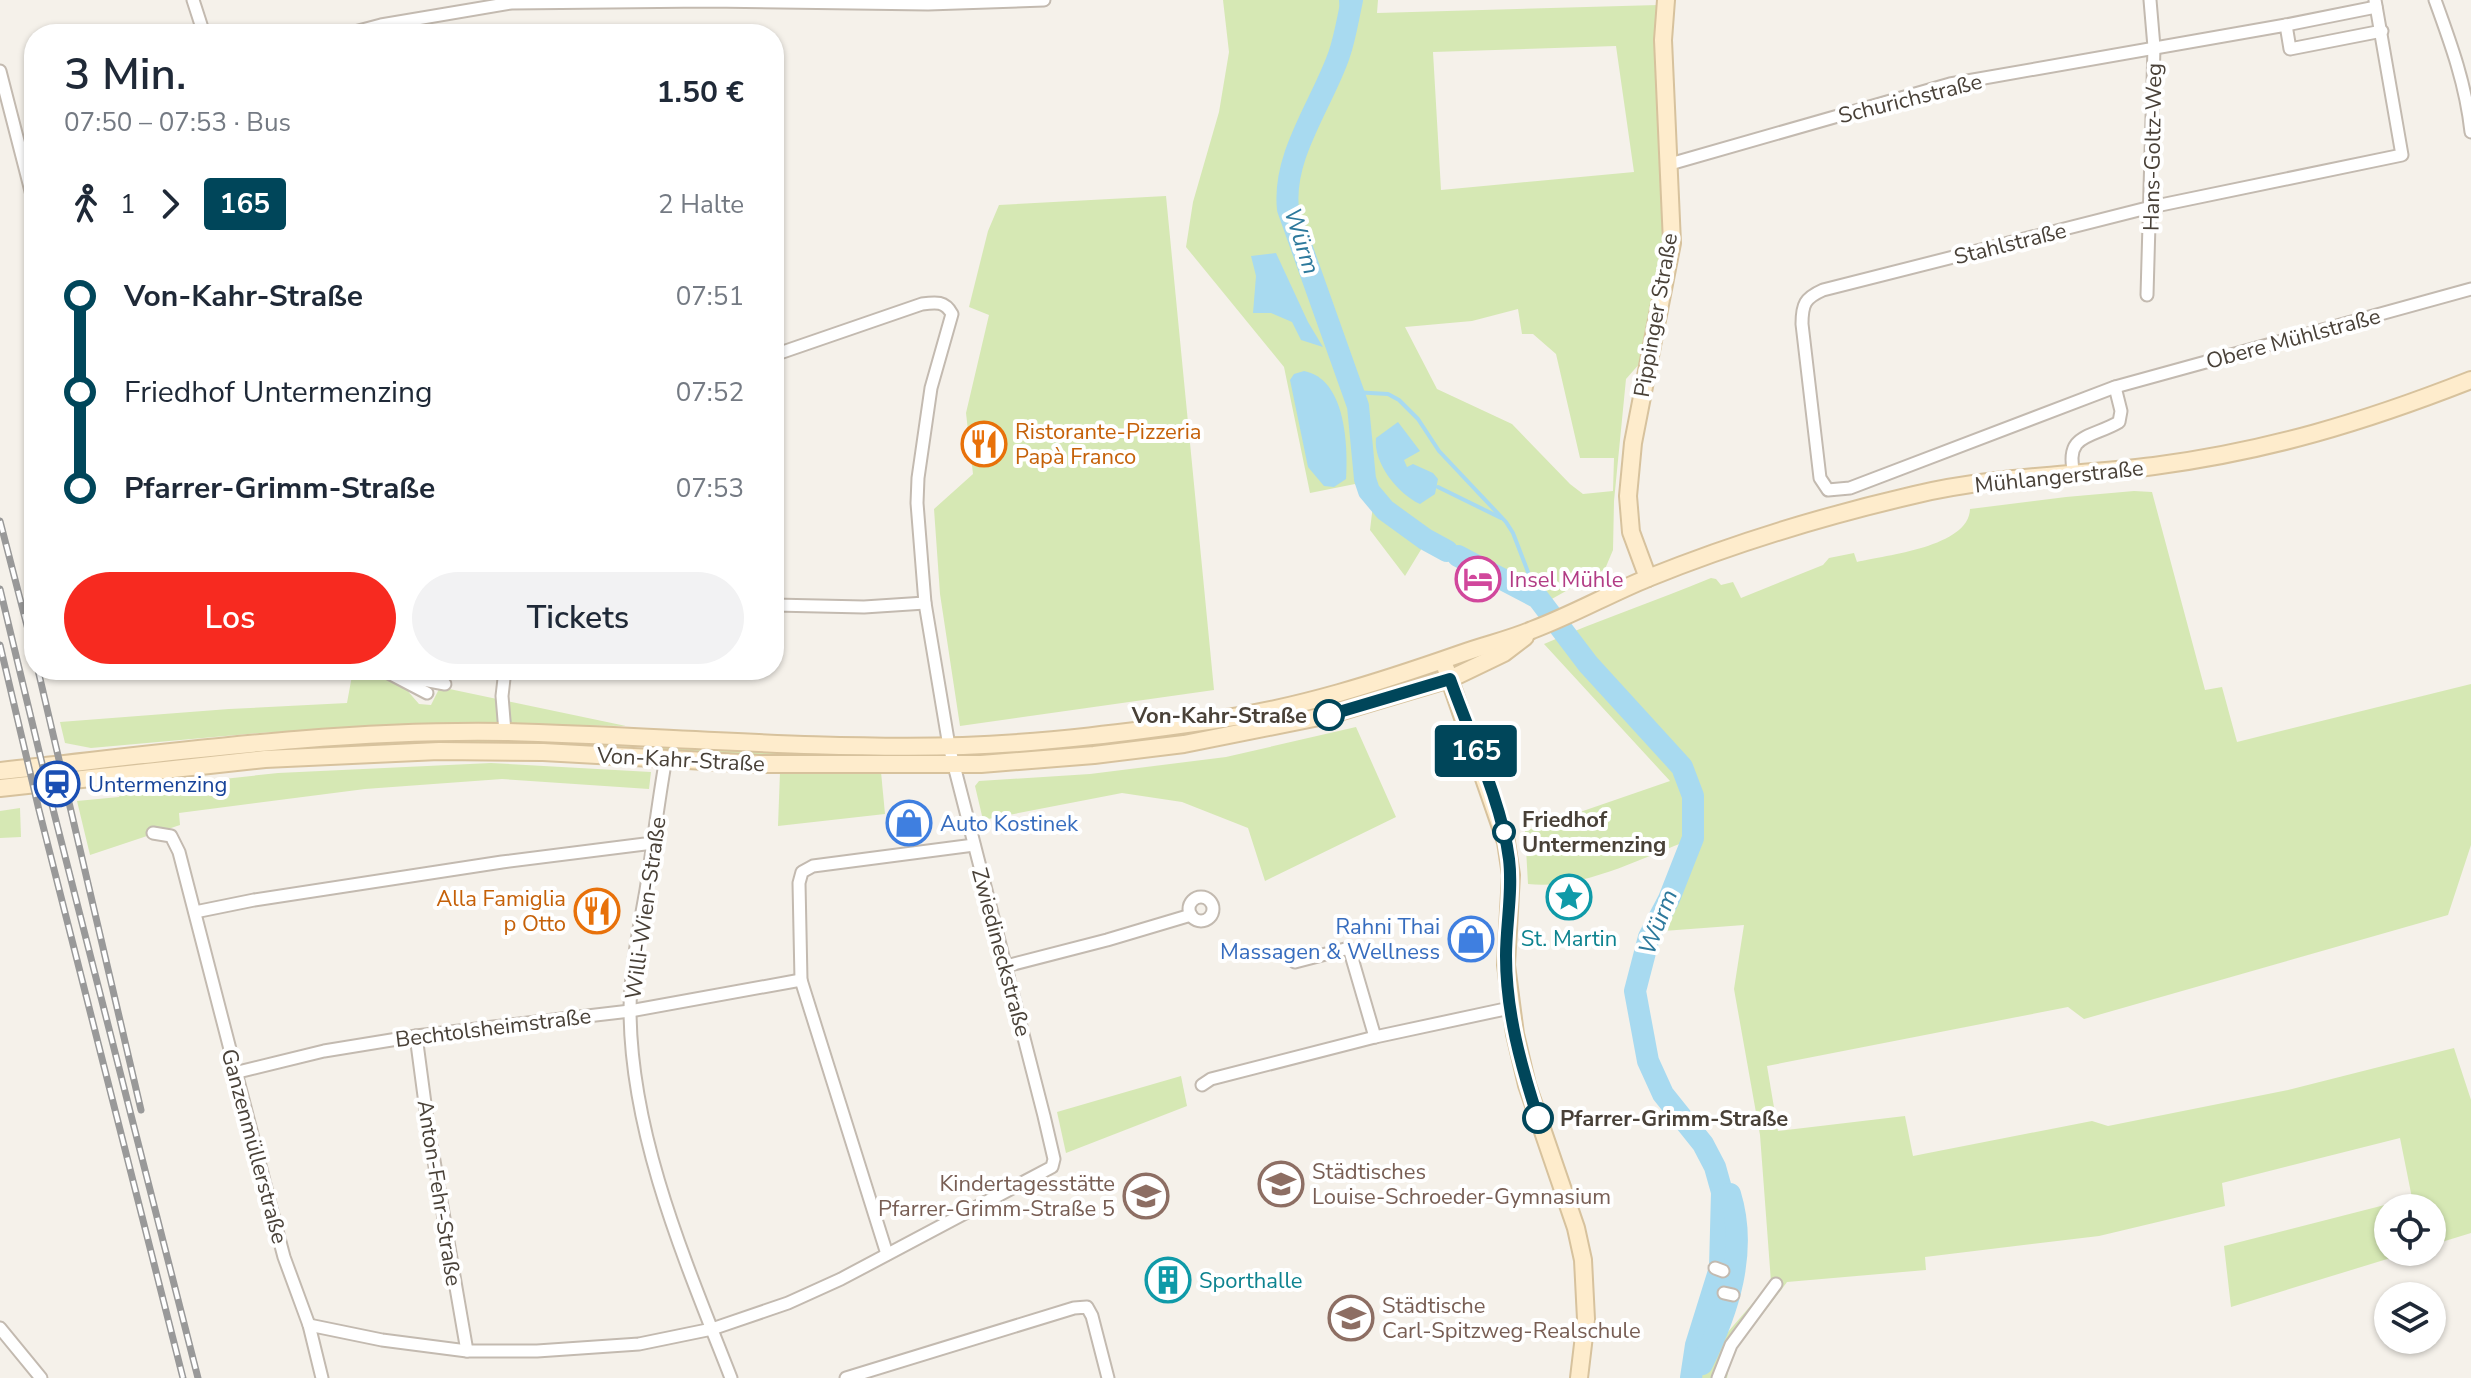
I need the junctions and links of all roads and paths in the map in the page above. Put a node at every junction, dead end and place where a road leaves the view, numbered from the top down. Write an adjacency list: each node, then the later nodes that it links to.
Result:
1 (193, 0): 11 (street)
2 (708, 0): 8 (street); 9 (street)
3 (1034, 0): 4 (street); 9 (street)
4 (1044, 0)
5 (1666, 0): 19 (main road, Pippinger Straße)
6 (2150, 0): 15 (street, Hans-Goltz-Weg)
7 (2435, 0): 17 (street)
8 (511, 2): 12 (street)
9 (928, 2)
10 (2376, 3): 13 (street, Schurichstraße); 14 (street)
11 (201, 24)
12 (387, 24)
13 (2286, 25): 14 (street); 15 (street, Schurichstraße)
14 (2382, 31): 20 (street, Stahlstraße)
15 (2154, 47): 19 (street, Schurichstraße); 20 (street, Hans-Goltz-Weg)
16 (0, 71): 18 (street)
17 (2471, 132)
18 (24, 164)
19 (1670, 164): 28 (main road, Pippinger Straße)
20 (2151, 207): 22 (street, Hans-Goltz-Weg); 27 (street, Stahlstraße)
21 (2471, 289): 25 (street, Obere Mühlstraße)
22 (2147, 295)
23 (784, 352): 29 (street, Zwiedineckstraße)
24 (2471, 380): 26 (main road, Mühlangerstraße)
25 (2115, 387): 26 (street); 27 (street, Obere Mühlstraße)
26 (2074, 474): 28 (main road, Mühlangerstraße)
27 (1823, 486)
28 (1648, 578): 31 (main road, Von-Kahr-Straße)
29 (925, 603): 30 (street); 40 (street, Zwiedineckstraße)
30 (784, 605)
31 (1532, 631): 32 (main road, Von-Kahr-Straße); 33 (main road, Von-Kahr-Straße)
32 (1443, 660): 33 (main road); 40 (main road, Von-Kahr-Straße)
33 (1450, 679): 42 (main road, Von-Kahr-Straße); 53 (main road)
34 (405, 680): 38 (street)
35 (423, 680): 37 (street)
36 (504, 680): 39 (street)
37 (445, 684)
38 (427, 693)
39 (505, 732): 40 (main road, Von-Kahr-Straße); 43 (main road, Von-Kahr-Straße)
40 (949, 746): 42 (street, Zwiedineckstraße)
41 (666, 758): 42 (main road, Von-Kahr-Straße); 44 (main road, Von-Kahr-Straße); 46 (street, Willi-Wien-Straße)
42 (954, 765): 47 (street, Zwiedineckstraße)
43 (0, 771)
44 (0, 788)
45 (153, 833): 48 (street, Ganzenmüllerstraße)
46 (653, 843): 48 (street); 54 (street, Willi-Wien-Straße)
47 (974, 845): 51 (street, Zwiedineckstraße); 52 (street)
48 (195, 912): 57 (street, Ganzenmüllerstraße)
49 (1191, 915): 51 (street)
50 (1295, 962): 56 (street)
51 (1006, 966): 59 (street, Zwiedineckstraße)
52 (801, 980): 54 (street, Bechtolsheimstraße); 59 (street)
53 (1510, 1008): 56 (street); 70 (main road)
54 (630, 1011): 55 (street, Bechtolsheimstraße); 63 (street, Willi-Wien-Straße)
55 (416, 1036): 57 (street, Bechtolsheimstraße); 64 (street, Anton-Fehr-Straße)
56 (1375, 1037): 58 (street)
57 (234, 1073): 61 (street, Ganzenmüllerstraße)
58 (1202, 1085)
59 (887, 1254): 63 (street)
60 (1776, 1284): 71 (street)
61 (309, 1325): 64 (street); 66 (street, Ganzenmüllerstraße)
62 (0, 1328): 65 (street)
63 (712, 1329): 64 (street); 67 (street, Willi-Wien-Straße)
64 (467, 1351)
65 (41, 1378)
66 (322, 1378)
67 (731, 1378)
68 (846, 1378): 69 (street)
69 (1108, 1378)
70 (1579, 1378)
71 (1718, 1378)

